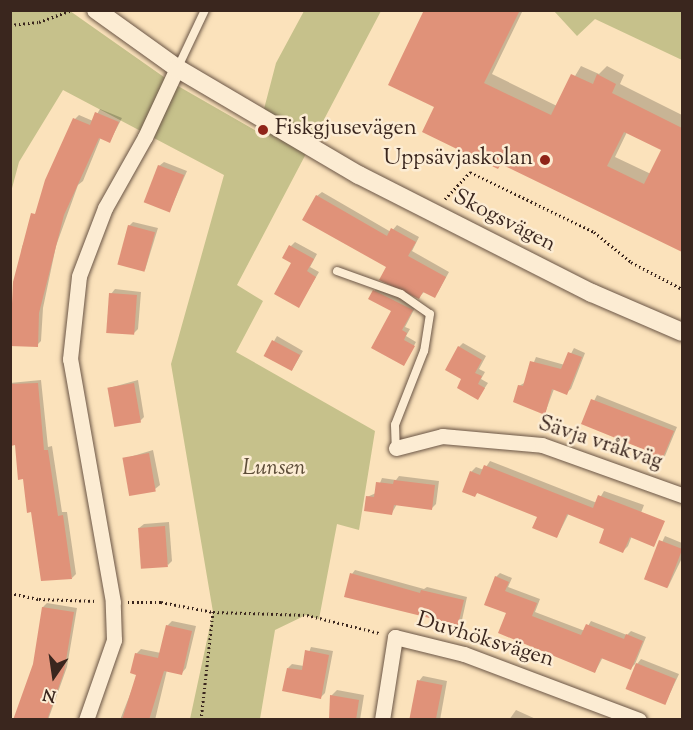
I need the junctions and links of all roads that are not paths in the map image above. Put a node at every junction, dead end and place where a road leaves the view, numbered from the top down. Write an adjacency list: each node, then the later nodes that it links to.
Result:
1 (96, 10): 3 (street, Skogsvägen)
2 (205, 10): 3 (lane)
3 (177, 68): 5 (street, Skogsvägen); 8 (street)
4 (337, 271): 6 (lane)
5 (682, 332)
6 (396, 448): 7 (street, Sävja vråkväg)
7 (682, 495)
8 (86, 720)
9 (382, 720): 10 (street, Duvhöksvägen)
10 (639, 720)

